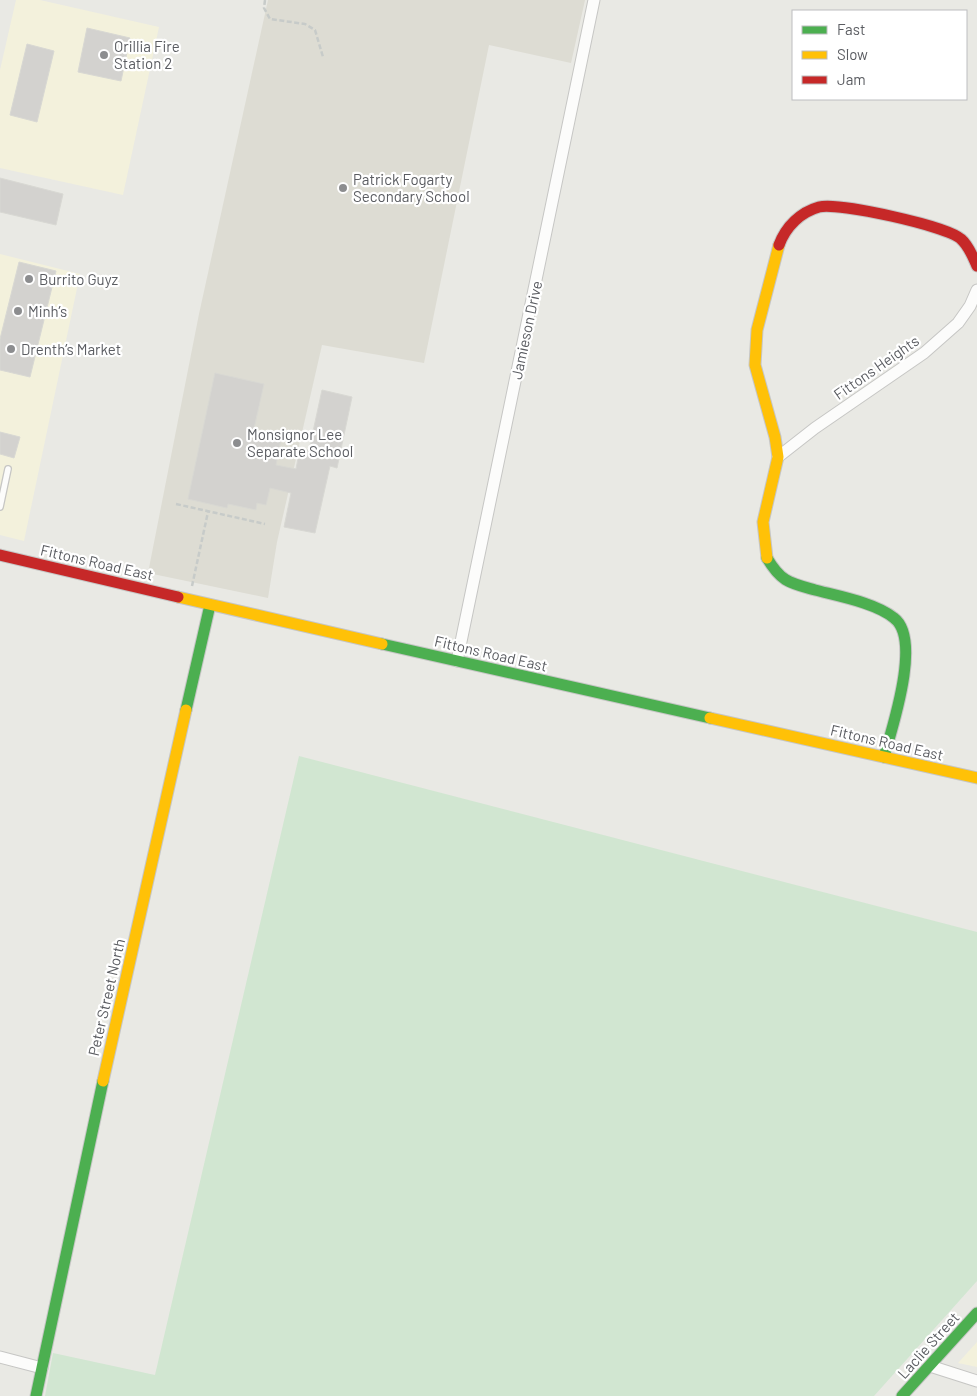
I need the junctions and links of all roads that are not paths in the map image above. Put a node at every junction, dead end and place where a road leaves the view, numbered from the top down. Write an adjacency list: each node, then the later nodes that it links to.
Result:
1 (594, 0): 9 (street, Jamieson Drive)
2 (977, 266): 4 (street)
3 (977, 290): 4 (street, Fittons Heights)
4 (778, 457): 10 (street)
5 (8, 468): 6 (lane)
6 (0, 507)
7 (0, 555): 8 (street, Fittons Road East)
8 (210, 605): 9 (street, Fittons Road East); 15 (street, Peter Street North)
9 (457, 661): 10 (street, Fittons Road East)
10 (884, 757): 11 (street, Fittons Road East)
11 (977, 778)
12 (977, 1313): 14 (street, Laclie Street)
13 (0, 1357): 15 (street)
14 (930, 1366): 16 (street); 18 (street, Laclie Street)
15 (42, 1368): 17 (street, Peter Street North)
16 (977, 1381)
17 (36, 1396)
18 (902, 1396)

